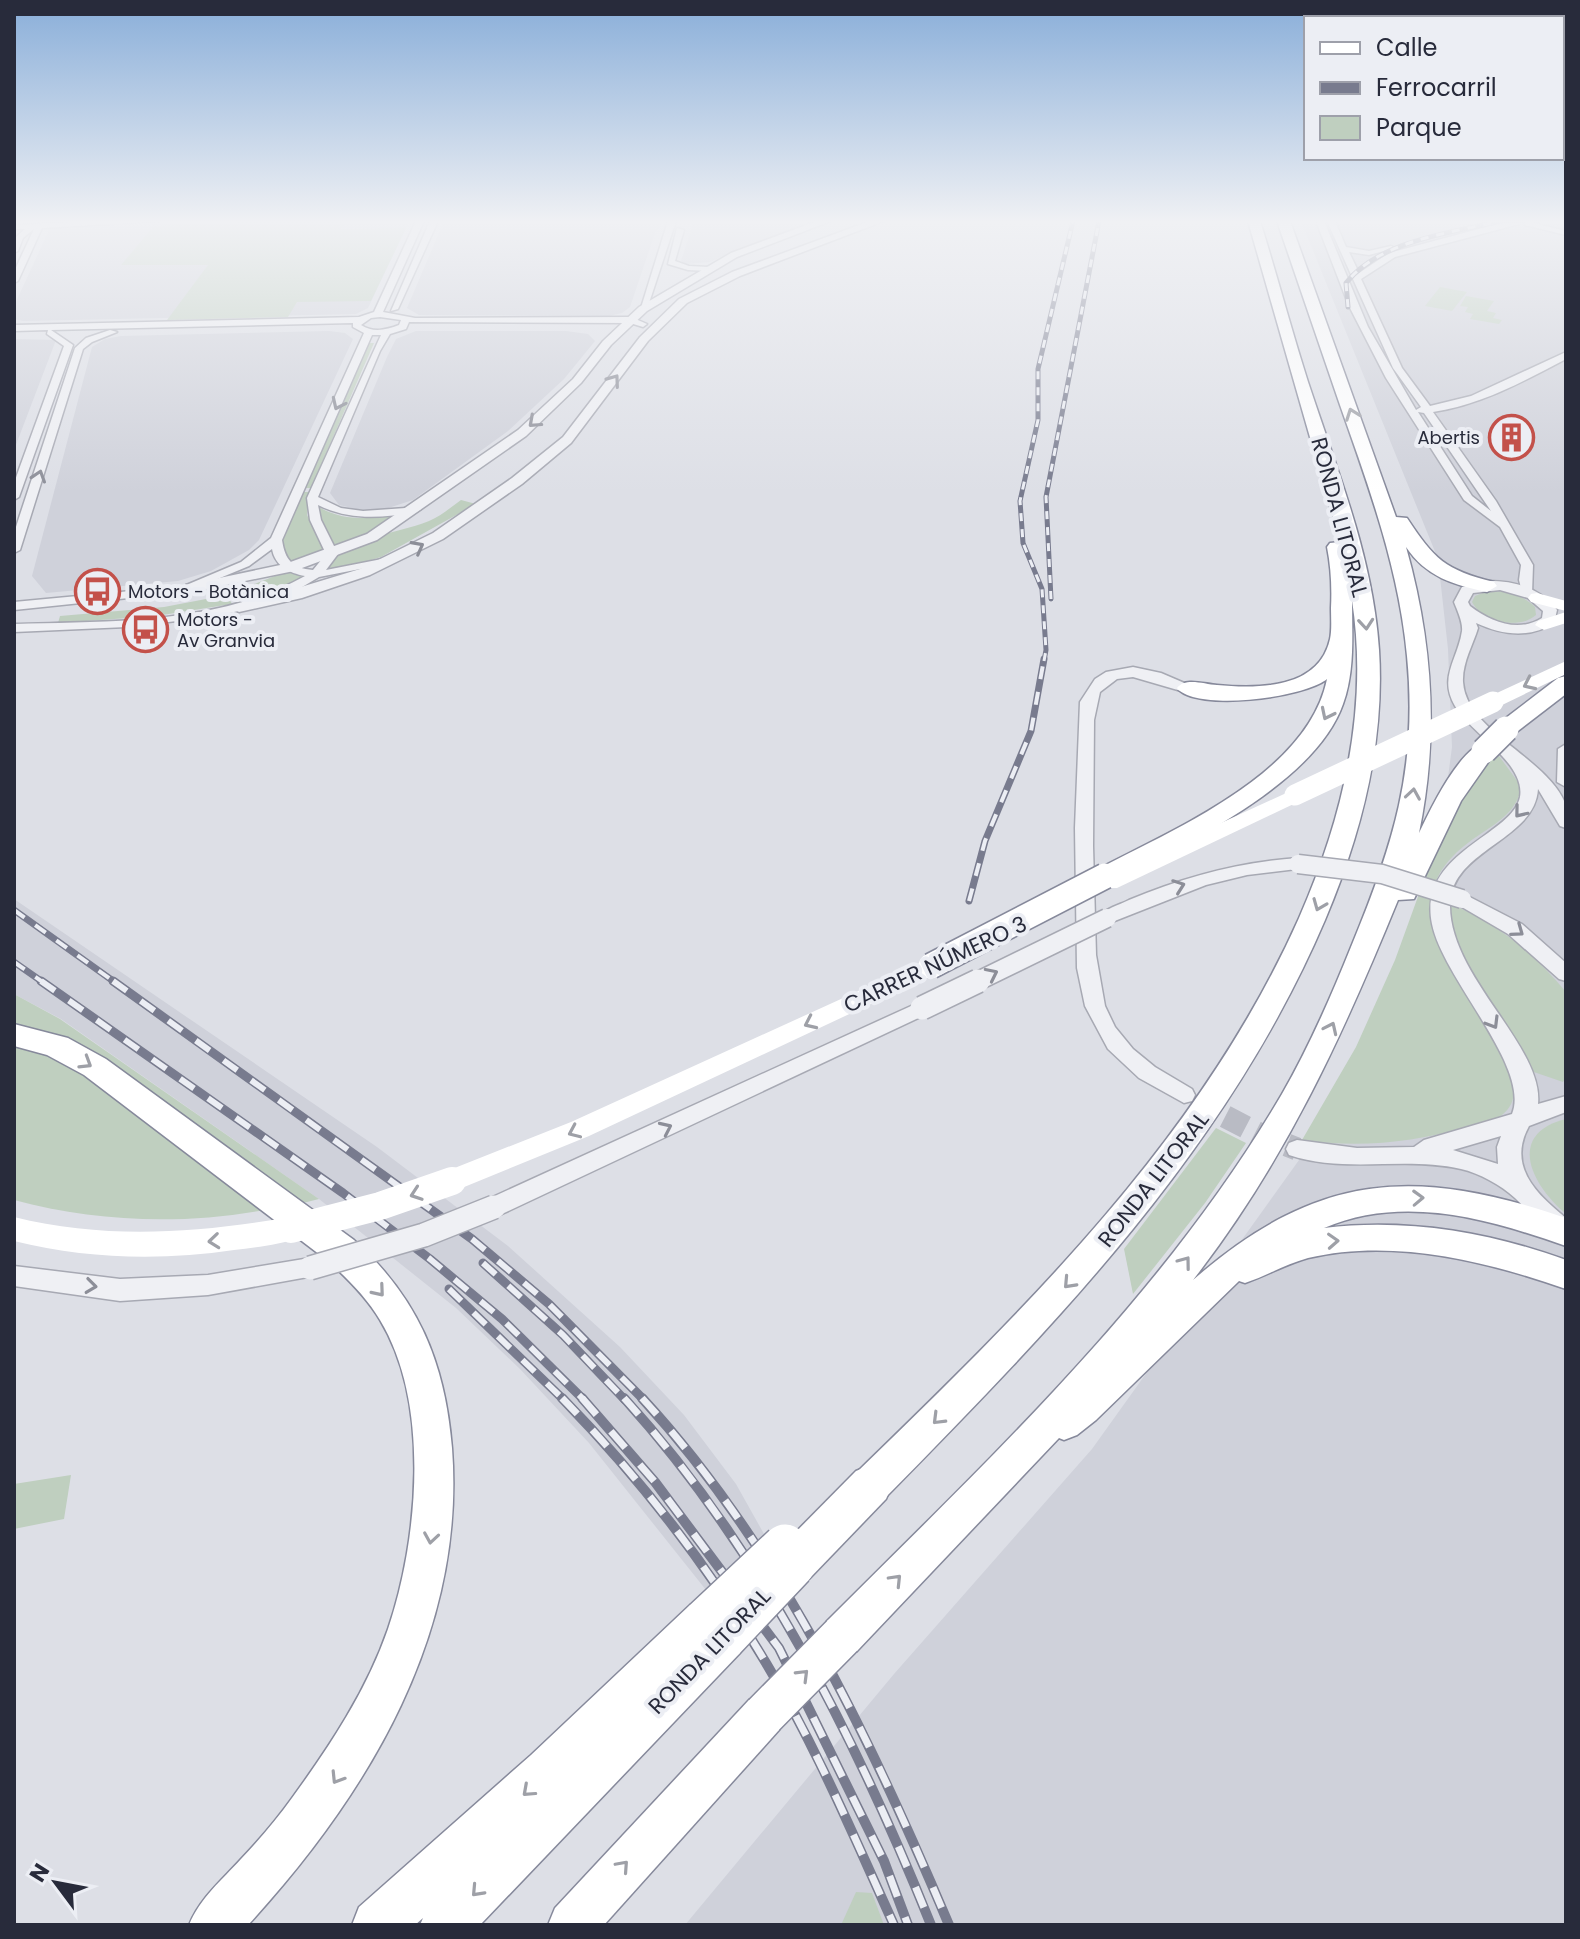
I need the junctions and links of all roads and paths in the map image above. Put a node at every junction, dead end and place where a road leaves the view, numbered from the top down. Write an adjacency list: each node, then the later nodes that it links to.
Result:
1 (379, 311): 9 (street)
2 (395, 311): 10 (street)
3 (641, 311): 14 (street)
4 (670, 311): 11 (street)
5 (1281, 311): 28 (highway, RONDA LITORAL)
6 (1315, 311): 30 (highway, RONDA LITORAL, one-way to 6)
7 (1358, 311): 26 (street)
8 (1371, 311): 27 (street)
9 (377, 315): 10 (street); 12 (street)
10 (394, 315): 13 (street)
11 (661, 318): 14 (street); 22 (street)
12 (358, 323): 16 (street); 20 (street)
13 (404, 323): 14 (street); 15 (street); 21 (street)
14 (634, 323): 15 (street); 22 (street); 23 (street)
15 (576, 326): 23 (street)
16 (131, 328): 17 (street); 18 (street); 38 (street, one-way to 16)
17 (18, 330): 19 (street)
18 (92, 331): 19 (street); 24 (street)
19 (50, 332): 24 (street)
20 (369, 332): 21 (street); 37 (street, one-way to 37)
21 (387, 332): 33 (street)
22 (644, 339): 40 (street, one-way to 22)
23 (610, 340): 35 (street, one-way to 35)
24 (69, 345): 32 (street)
25 (1566, 355): 27 (street)
26 (1389, 373): 27 (street); 29 (street)
27 (1423, 410): 29 (street); 34 (street)
28 (1311, 414): 57 (highway); 85 (highway, RONDA LITORAL, one-way to 85)
29 (1433, 443): 31 (street)
30 (1371, 469): 44 (highway); 71 (highway, RONDA LITORAL, one-way to 30)
31 (1453, 472): 34 (street); 36 (street)
32 (14, 497)
33 (312, 498): 35 (street); 39 (street)
34 (1494, 507): 36 (street)
35 (416, 509): 39 (street)
36 (1502, 525): 41 (street)
37 (276, 540): 42 (street); 45 (street)
38 (14, 550)
39 (332, 554): 42 (street); 43 (street)
40 (392, 560): 43 (street); 51 (street)
41 (1523, 561): 44 (street); 46 (street)
42 (289, 568): 43 (street); 45 (street)
43 (317, 574): 51 (street)
44 (1492, 586): 46 (street); 52 (street)
45 (186, 589): 48 (street)
46 (1532, 595): 50 (main road); 54 (street)
47 (14, 597): 48 (street)
48 (31, 604): 49 (street)
49 (14, 606)
50 (1566, 606)
51 (239, 608): 55 (street)
52 (1464, 609): 58 (street); 60 (street)
53 (1566, 617): 54 (main road)
54 (1544, 625): 58 (street)
55 (90, 626): 56 (street); 59 (street)
56 (14, 628)
57 (1341, 628): 63 (highway); 68 (highway, one-way to 68)
58 (1510, 629): 60 (street)
59 (14, 635)
60 (1465, 647): 64 (street)
61 (1566, 667): 68 (main road, one-way to 68, bridge)
62 (1566, 683): 64 (highway)
63 (1188, 688): 73 (street)
64 (1497, 742): 67 (street); 71 (highway); 75 (street, one-way to 75)
65 (1566, 749): 66 (street)
66 (1566, 782)
67 (1566, 822)
68 (1107, 880): 69 (highway, bridge)
69 (931, 966): 79 (main road, CARRER NÚMERO 3, one-way to 79, bridge)
70 (1566, 974): 82 (street, CARRER NÚMERO 3, one-way to 70, bridge)
71 (1346, 995): 84 (highway, RONDA LITORAL, one-way to 71)
72 (14, 1035): 87 (highway, one-way to 87)
73 (1184, 1095)
74 (1562, 1103): 75 (street)
75 (1523, 1120): 77 (street); 78 (street)
76 (1297, 1149): 77 (street)
77 (1401, 1155): 78 (street)
78 (1523, 1191): 80 (street)
79 (14, 1229)
80 (1566, 1231): 83 (highway, one-way to 80)
81 (1566, 1275): 83 (highway, one-way to 81)
82 (14, 1276)
83 (1208, 1287): 84 (highway)
84 (1143, 1335): 90 (highway, one-way to 84, bridge)
85 (871, 1485): 86 (highway, RONDA LITORAL, bridge)
86 (715, 1629): 88 (highway, one-way to 88); 89 (highway, RONDA LITORAL, one-way to 89)
87 (214, 1925)
88 (377, 1925)
89 (445, 1925)
90 (572, 1925)

